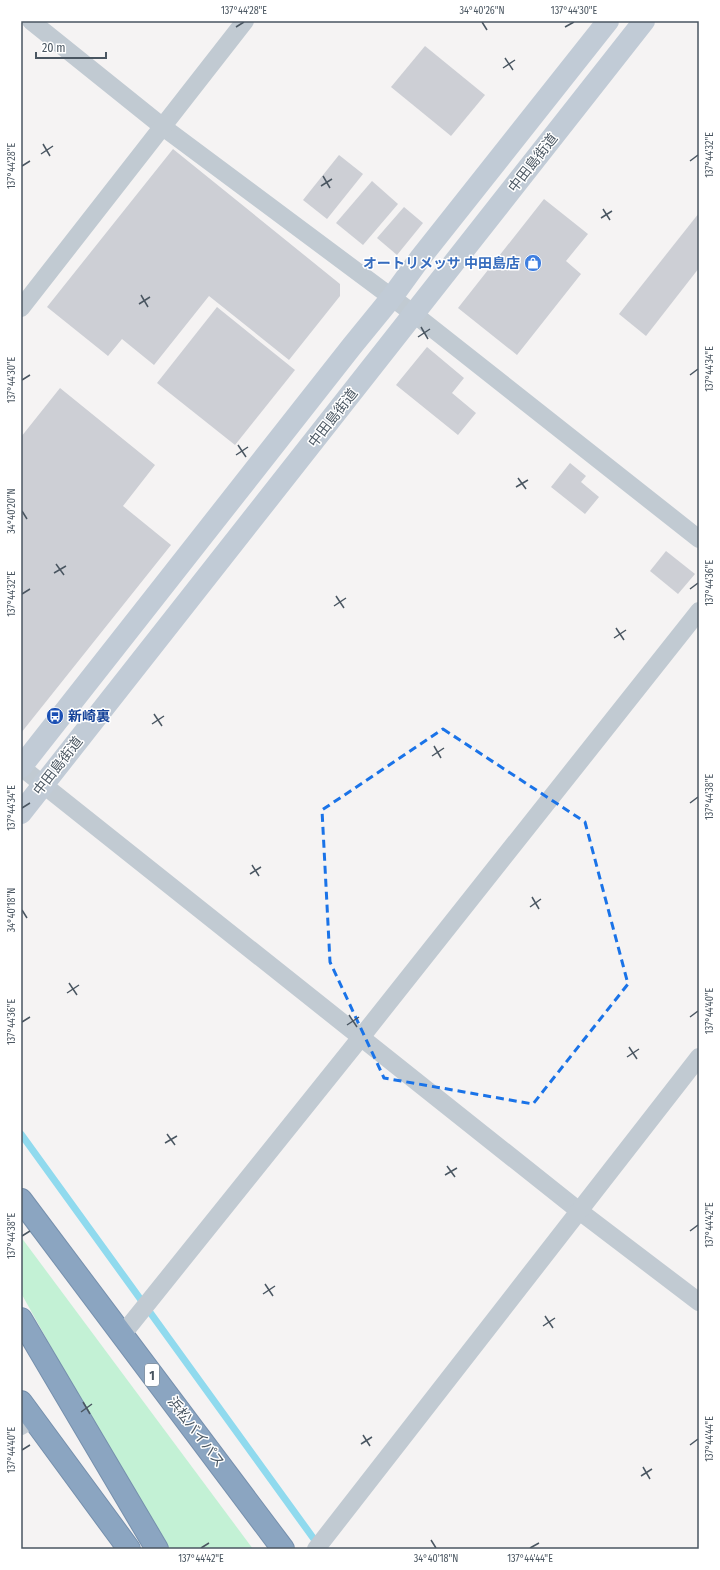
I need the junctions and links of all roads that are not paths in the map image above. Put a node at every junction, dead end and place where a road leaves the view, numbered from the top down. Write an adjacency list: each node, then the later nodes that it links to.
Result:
1 (31, 21): 5 (street)
2 (245, 21): 5 (street)
3 (608, 21): 6 (street, 中田島街道)
4 (644, 21): 8 (street, 中田島街道)
5 (163, 127): 6 (street); 7 (street)
6 (392, 297): 8 (street); 11 (street, 中田島街道)
7 (21, 308)
8 (414, 314): 9 (street); 12 (street, 中田島街道)
9 (699, 539)
10 (699, 611): 14 (street)
11 (21, 767): 12 (street)
12 (43, 784): 13 (street, 中田島街道); 14 (street)
13 (21, 813)
14 (362, 1036): 17 (street); 20 (street)
15 (699, 1057): 17 (street)
16 (21, 1200): 20 (highway, 浜松バイパス / 1)
17 (578, 1210): 18 (street); 25 (street)
18 (699, 1302)
19 (21, 1319): 23 (highway)
20 (129, 1327): 24 (highway, 浜松バイパス / 1)
21 (25, 1415): 22 (highway)
22 (129, 1549)
23 (157, 1549)
24 (284, 1549)
25 (316, 1549)

